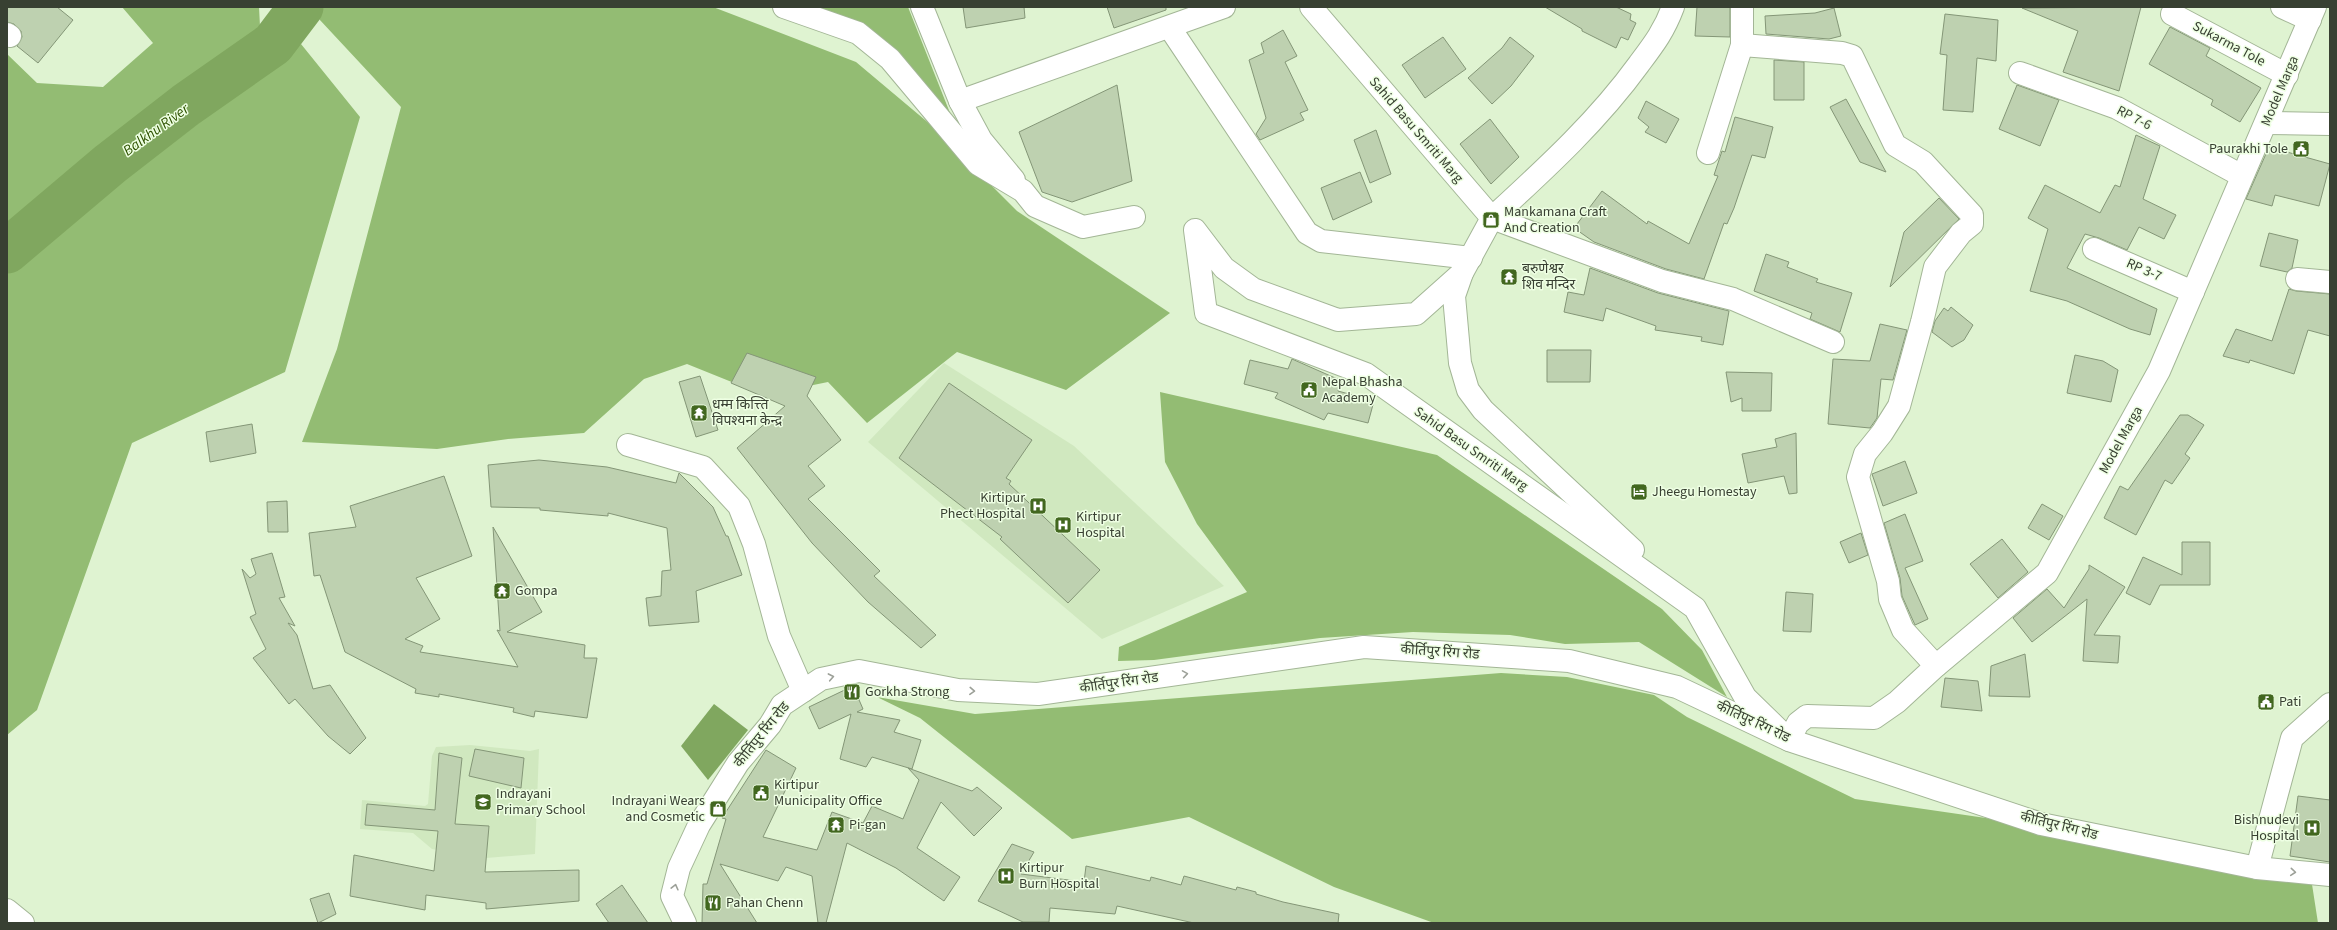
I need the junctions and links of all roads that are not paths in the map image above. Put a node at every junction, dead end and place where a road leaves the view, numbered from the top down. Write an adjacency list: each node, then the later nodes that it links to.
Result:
1 (784, 7): 19 (street)
2 (922, 7): 14 (street)
3 (1224, 7): 10 (street)
4 (1311, 7): 21 (street, Sahid Basu Smriti Marg)
5 (1673, 7): 21 (street)
6 (1742, 7): 11 (street)
7 (2282, 7): 9 (street)
8 (2172, 14): 13 (street, Sukarma Tole)
9 (2312, 14): 13 (street, Model Marga)
10 (1170, 28): 14 (street); 23 (street)
11 (1742, 45): 17 (street); 30 (street)
12 (2020, 73): 18 (street, RP 7-6)
13 (2287, 75): 15 (street, Model Marga)
14 (960, 101): 19 (street)
15 (2266, 122): 16 (street); 18 (street, Model Marga)
16 (2330, 124)
17 (1708, 152)
18 (2242, 176): 26 (street, Model Marga)
19 (1023, 191): 20 (street)
20 (1134, 217)
21 (1492, 218): 23 (street, Sahid Basu Smriti Marg); 27 (street)
22 (2094, 248): 26 (street, RP 3-7)
23 (1466, 266): 29 (street); 29 (street, Sahid Basu Smriti Marg)
24 (2297, 278): 25 (street)
25 (2330, 282)
26 (2193, 292): 30 (street, Model Marga)
27 (1833, 342)
28 (628, 445): 31 (street)
29 (1695, 608): 33 (street, Sahid Basu Smriti Marg)
30 (1936, 666): 33 (street, Model Marga)
31 (803, 691): 33 (street, कीर्तिपुर रिंग रोड, one-way to 33); 38 (street, कीर्तिपुर रिंग रोड, one-way to 31)
32 (2330, 704): 34 (street)
33 (1790, 740): 34 (street, कीर्तिपुर रिंग रोड)
34 (2257, 868): 35 (street, कीर्तिपुर रिंग रोड, one-way to 35)
35 (2330, 875)
36 (7, 910): 37 (street)
37 (23, 923)
38 (685, 923)

